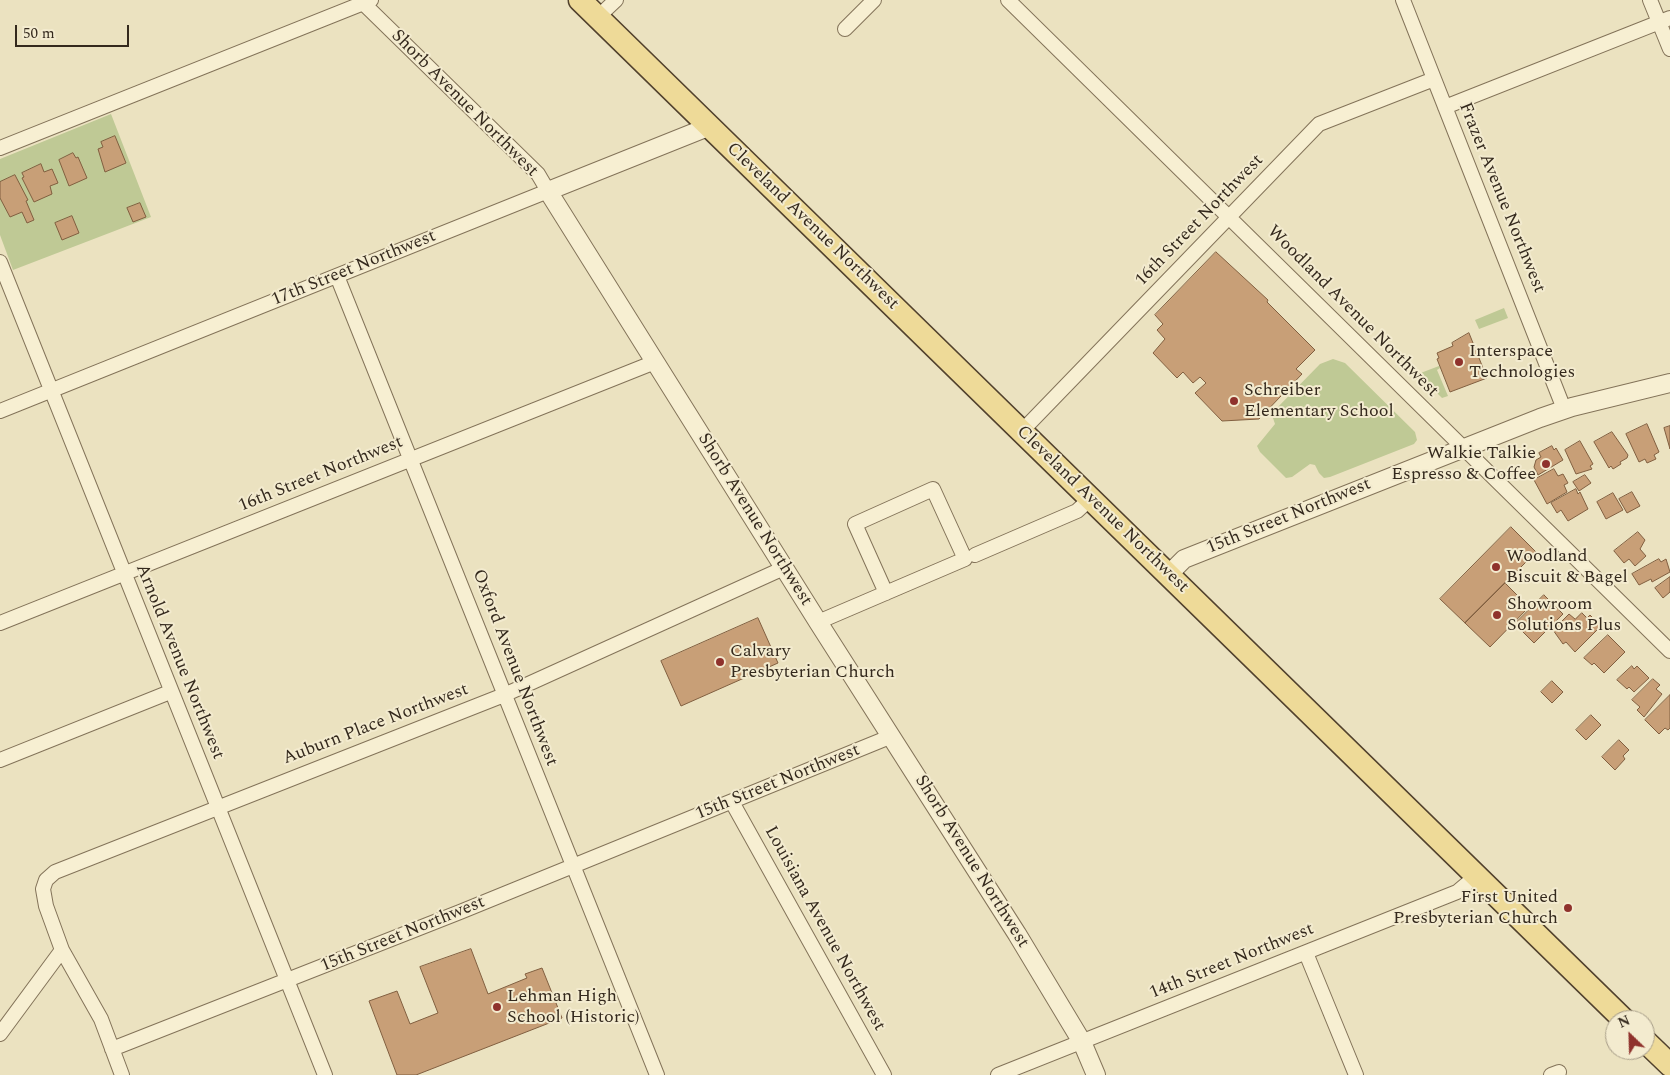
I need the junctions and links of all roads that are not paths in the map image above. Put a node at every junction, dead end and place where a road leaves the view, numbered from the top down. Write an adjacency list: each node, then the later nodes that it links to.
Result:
1 (580, 0): 8 (main road, Cleveland Avenue Northwest)
2 (616, 0): 8 (street)
3 (874, 0): 10 (street)
4 (1008, 0): 17 (street, Woodland Avenue Northwest)
5 (1403, 0): 12 (street, Frazer Avenue Northwest)
6 (1650, 0): 9 (street)
7 (367, 1): 15 (street); 16 (street, Shorb Avenue Northwest)
8 (598, 18): 14 (main road, Cleveland Avenue Northwest)
9 (1665, 20): 11 (street); 13 (street)
10 (845, 29)
11 (1670, 49)
12 (1434, 78): 13 (street, Frazer Avenue Northwest); 17 (street, 16th Street Northwest)
13 (1445, 107): 23 (street, Frazer Avenue Northwest)
14 (708, 127): 16 (street, 17th Street Northwest); 25 (main road, Cleveland Avenue Northwest)
15 (0, 148)
16 (548, 191): 19 (street, 17th Street Northwest); 20 (street, Shorb Avenue Northwest)
17 (1229, 217): 25 (street, 16th Street Northwest); 26 (street, Woodland Avenue Northwest)
18 (0, 262): 22 (street, Arnold Avenue Northwest)
19 (337, 276): 22 (street, 17th Street Northwest); 27 (street, Oxford Avenue Northwest)
20 (655, 362): 27 (street, 16th Street Northwest); 30 (street, Shorb Avenue Northwest)
21 (1670, 383): 23 (street, 15th Street Northwest)
22 (50, 391): 24 (street, 17th Street Northwest); 31 (street, Arnold Avenue Northwest)
23 (1564, 409): 26 (street, 15th Street Northwest)
24 (0, 411)
25 (1021, 432): 28 (main road, Cleveland Avenue Northwest)
26 (1462, 448): 32 (street, 15th Street Northwest); 36 (street, Woodland Avenue Northwest)
27 (411, 459): 31 (street, 16th Street Northwest); 38 (street, Oxford Avenue Northwest)
28 (1090, 499): 29 (street); 32 (main road, Cleveland Avenue Northwest)
29 (970, 557): 33 (street); 33 (street)
30 (784, 568): 34 (street, Shorb Avenue Northwest); 38 (street, Auburn Place Northwest)
31 (123, 574): 35 (street, 16th Street Northwest); 37 (street, Arnold Avenue Northwest)
32 (1168, 575): 44 (main road, Cleveland Avenue Northwest)
33 (886, 593): 34 (street)
34 (818, 622): 39 (street, Shorb Avenue Northwest)
35 (0, 624)
36 (1670, 651)
37 (170, 692): 40 (street); 42 (street, Arnold Avenue Northwest)
38 (504, 695): 42 (street, Auburn Place Northwest); 43 (street, Oxford Avenue Northwest)
39 (892, 736): 41 (street, 15th Street Northwest); 50 (street, Shorb Avenue Northwest)
40 (0, 760)
41 (732, 802): 43 (street, 15th Street Northwest); 57 (street, Louisiana Avenue Northwest)
42 (217, 807): 45 (street, Auburn Place Northwest); 47 (street, Arnold Avenue Northwest)
43 (573, 867): 47 (street, 15th Street Northwest); 56 (street, Oxford Avenue Northwest)
44 (1476, 876): 46 (street, 14th Street Northwest); 48 (main road, Cleveland Avenue Northwest)
45 (62, 950): 49 (street); 51 (street)
46 (1306, 953): 50 (street, 14th Street Northwest); 60 (street)
47 (287, 981): 51 (street, 15th Street Northwest); 55 (street, Arnold Avenue Northwest)
48 (1614, 1010)
49 (0, 1034)
50 (1082, 1042): 58 (street, 14th Street Northwest); 59 (street, Shorb Avenue Northwest)
51 (112, 1049): 54 (street)
52 (1655, 1051): 53 (main road)
53 (1670, 1065)
54 (122, 1075)
55 (325, 1075)
56 (657, 1075)
57 (884, 1075)
58 (998, 1075)
59 (1096, 1075)
60 (1356, 1075)

